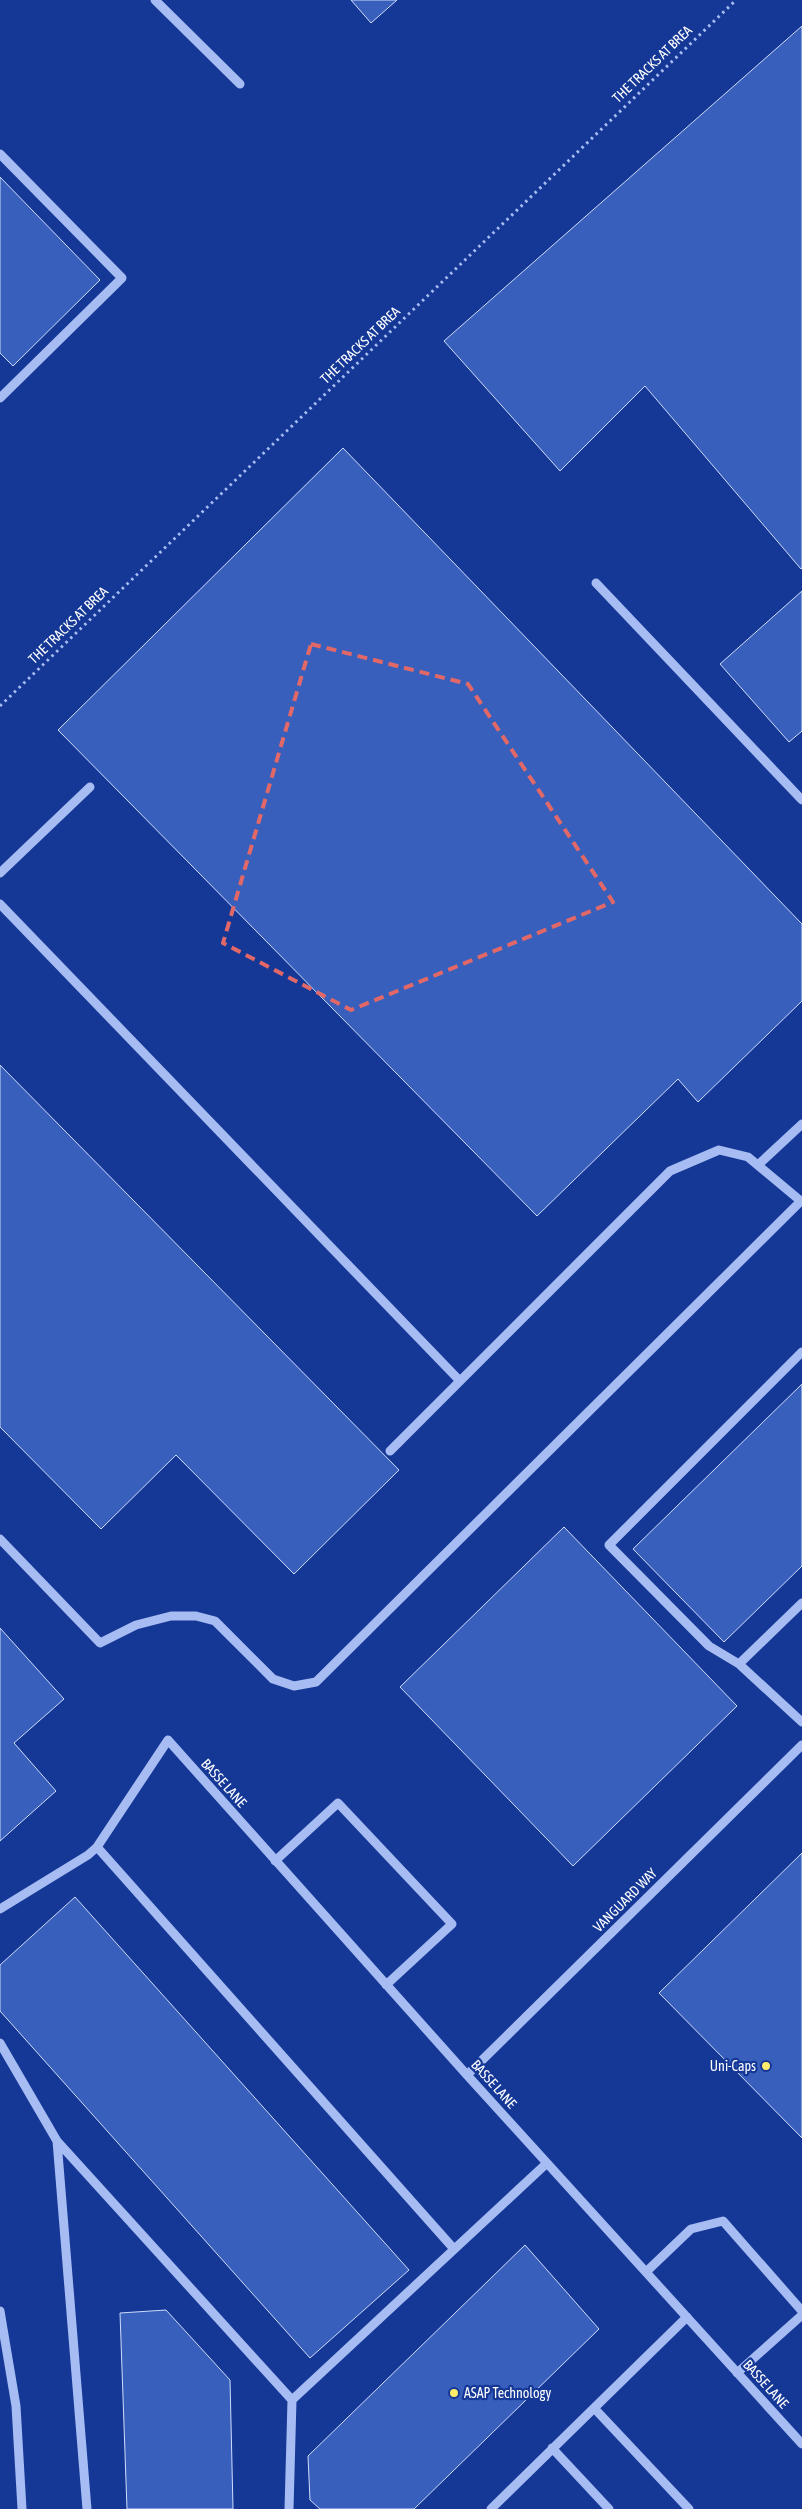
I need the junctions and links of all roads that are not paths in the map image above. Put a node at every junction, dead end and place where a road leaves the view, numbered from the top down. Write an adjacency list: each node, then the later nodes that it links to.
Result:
1 (155, 0): 2 (street)
2 (240, 84)
3 (0, 154): 4 (street)
4 (0, 398)
5 (596, 583): 7 (street)
6 (90, 787): 8 (street)
7 (802, 800)
8 (0, 873)
9 (0, 904): 14 (street)
10 (802, 1124): 11 (street)
11 (758, 1165): 12 (street); 14 (street)
12 (802, 1202): 16 (street)
13 (802, 1352): 18 (street)
14 (460, 1381): 15 (street)
15 (390, 1451)
16 (0, 1539)
17 (802, 1602): 18 (street)
18 (739, 1664): 19 (street)
19 (802, 1722)
20 (802, 1745): 26 (street, VANGUARD WAY)
21 (97, 1846): 22 (street, BASSE LANE); 23 (street); 29 (street)
22 (275, 1861): 24 (street, BASSE LANE); 24 (street)
23 (0, 1909)
24 (386, 1985): 26 (street, BASSE LANE)
25 (0, 2042): 27 (street)
26 (467, 2075): 28 (street, BASSE LANE)
27 (57, 2140): 35 (street); 40 (street)
28 (547, 2164): 29 (street); 30 (street, BASSE LANE)
29 (454, 2250): 35 (street)
30 (646, 2272): 32 (street); 33 (street, BASSE LANE)
31 (0, 2311): 39 (street)
32 (802, 2313): 34 (street)
33 (687, 2316): 34 (street, BASSE LANE); 36 (street)
34 (737, 2373): 37 (street, BASSE LANE)
35 (292, 2400): 41 (street)
36 (594, 2408): 38 (street); 44 (street)
37 (802, 2444)
38 (552, 2448): 42 (street); 43 (street)
39 (22, 2509)
40 (87, 2509)
41 (288, 2509)
42 (491, 2509)
43 (609, 2509)
44 (689, 2509)

